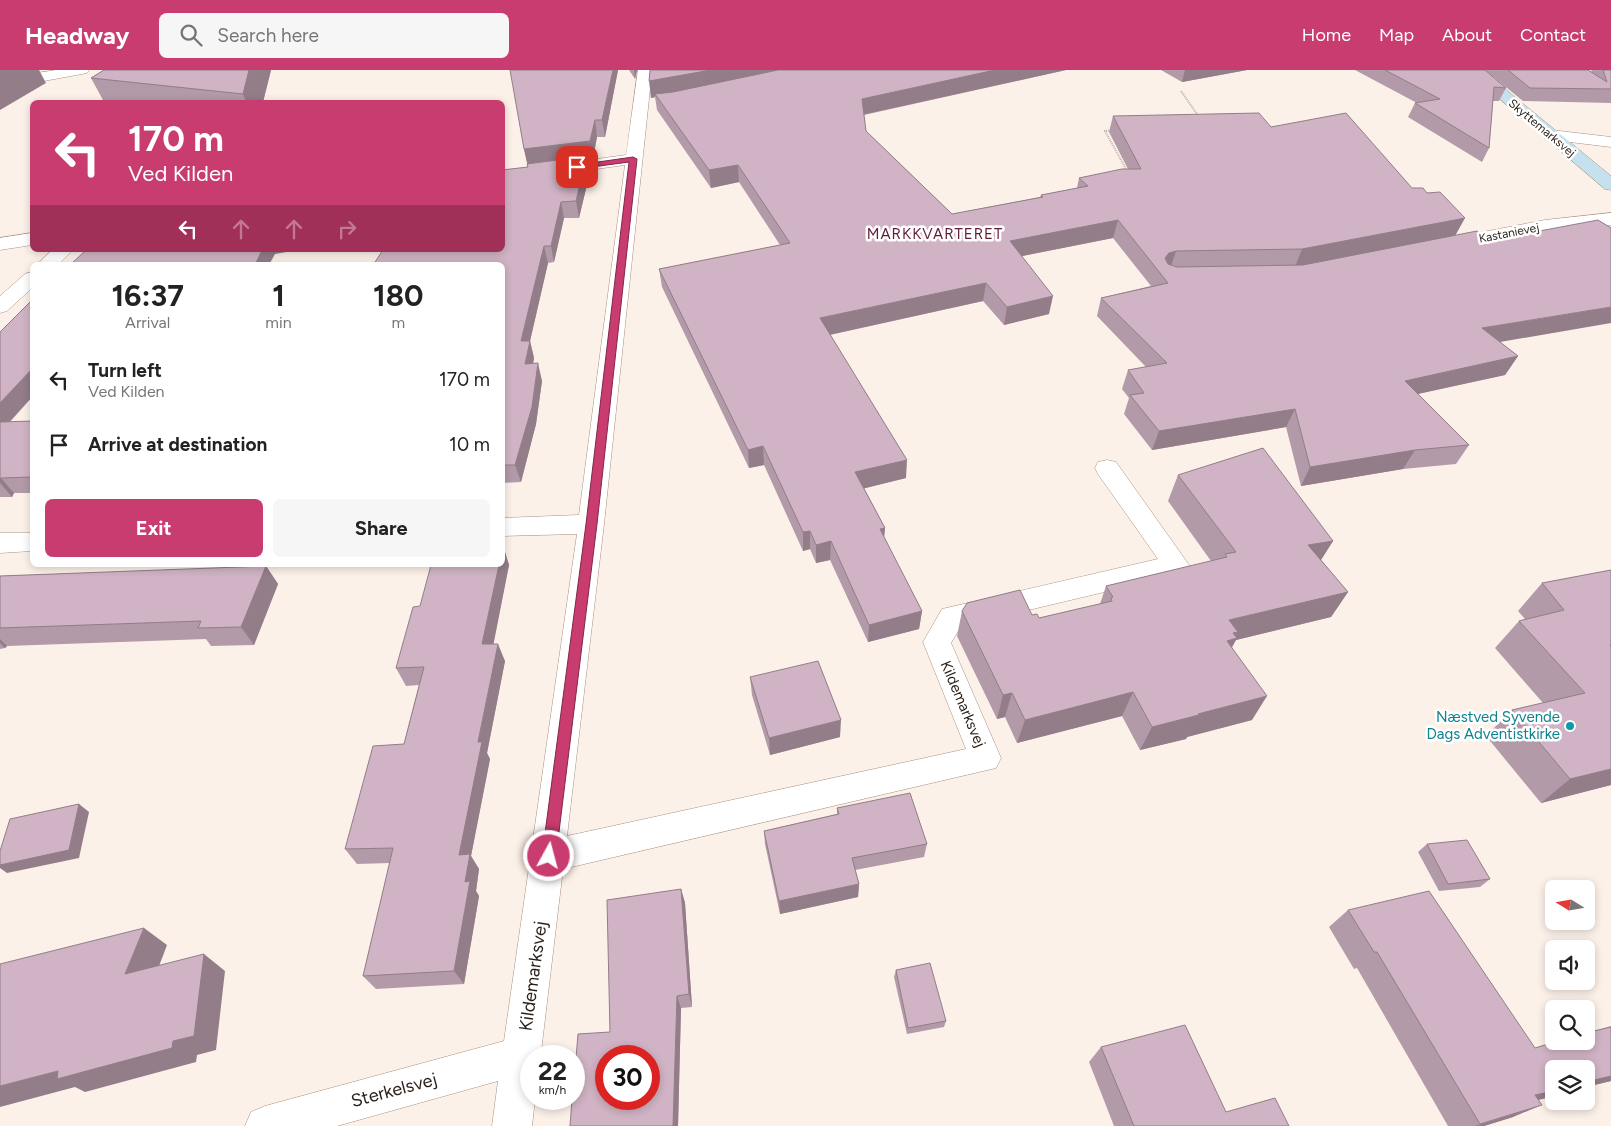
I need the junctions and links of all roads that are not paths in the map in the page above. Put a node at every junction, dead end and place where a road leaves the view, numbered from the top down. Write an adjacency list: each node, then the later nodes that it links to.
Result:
1 (82, 70): 4 (street)
2 (645, 70): 7 (street, Kildemarksvej)
3 (1473, 70): 5 (street, Skyttemarksvej)
4 (0, 84)
5 (1551, 135): 6 (street); 9 (street, Skyttemarksvej)
6 (1611, 142)
7 (633, 159): 8 (street); 19 (street, Kildemarksvej)
8 (505, 177)
9 (1611, 185)
10 (1611, 219): 13 (street, Kastanievej)
11 (30, 239): 12 (street)
12 (0, 244)
13 (1432, 248)
14 (61, 252): 15 (street)
15 (50, 262)
16 (30, 280): 17 (street)
17 (0, 307)
18 (1107, 468): 23 (street, Kildemarksvej)
19 (591, 524): 20 (street); 23 (street, Kildemarksvej)
20 (505, 527)
21 (30, 542): 22 (street)
22 (0, 543)
23 (549, 856): 24 (street, Kildemarksvej)
24 (523, 1045)
25 (520, 1056): 27 (street, Sterkelsvej)
26 (520, 1069): 28 (street, Kildemarksvej)
27 (265, 1126)
28 (512, 1126)

